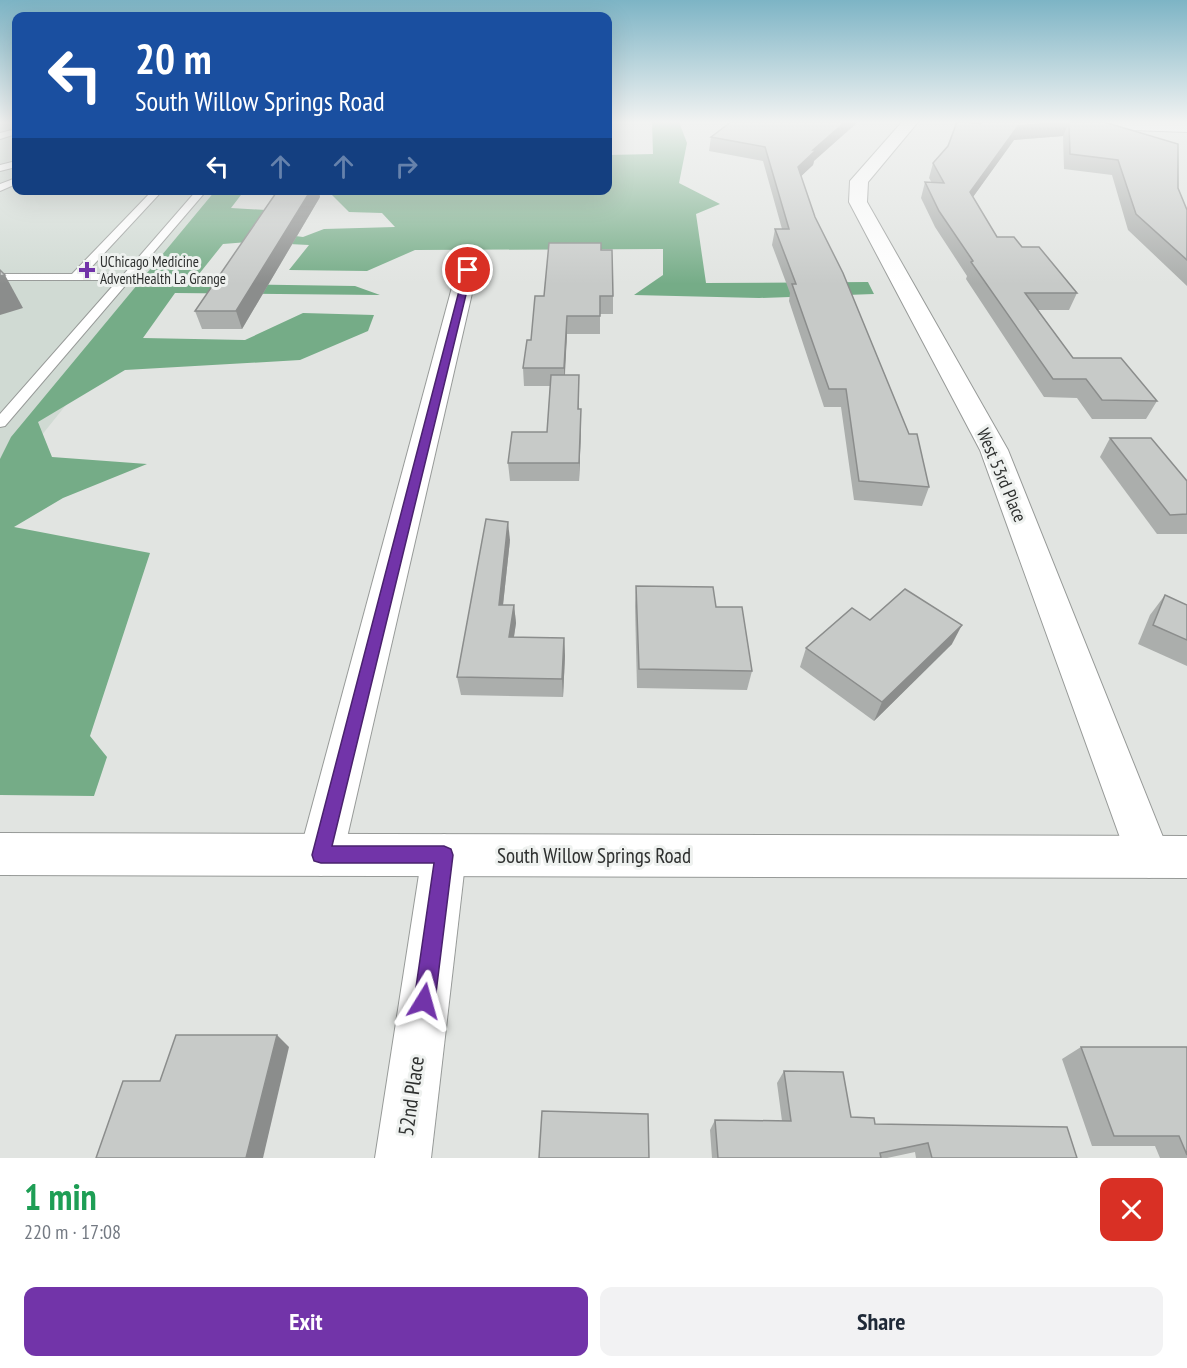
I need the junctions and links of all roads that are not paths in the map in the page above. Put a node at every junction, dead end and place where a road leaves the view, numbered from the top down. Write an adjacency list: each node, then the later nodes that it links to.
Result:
1 (862, 176): 12 (street, West 53rd Place)
2 (154, 195): 6 (lane)
3 (199, 195): 7 (lane)
4 (471, 254): 10 (street)
5 (0, 277): 6 (lane)
6 (75, 277): 7 (lane)
7 (128, 277): 8 (lane)
8 (0, 423)
9 (0, 854): 10 (street, South Willow Springs Road)
10 (321, 855): 11 (street, South Willow Springs Road)
11 (444, 855): 12 (street, South Willow Springs Road); 13 (street, 52nd Place)
12 (1168, 857)
13 (403, 1158)

